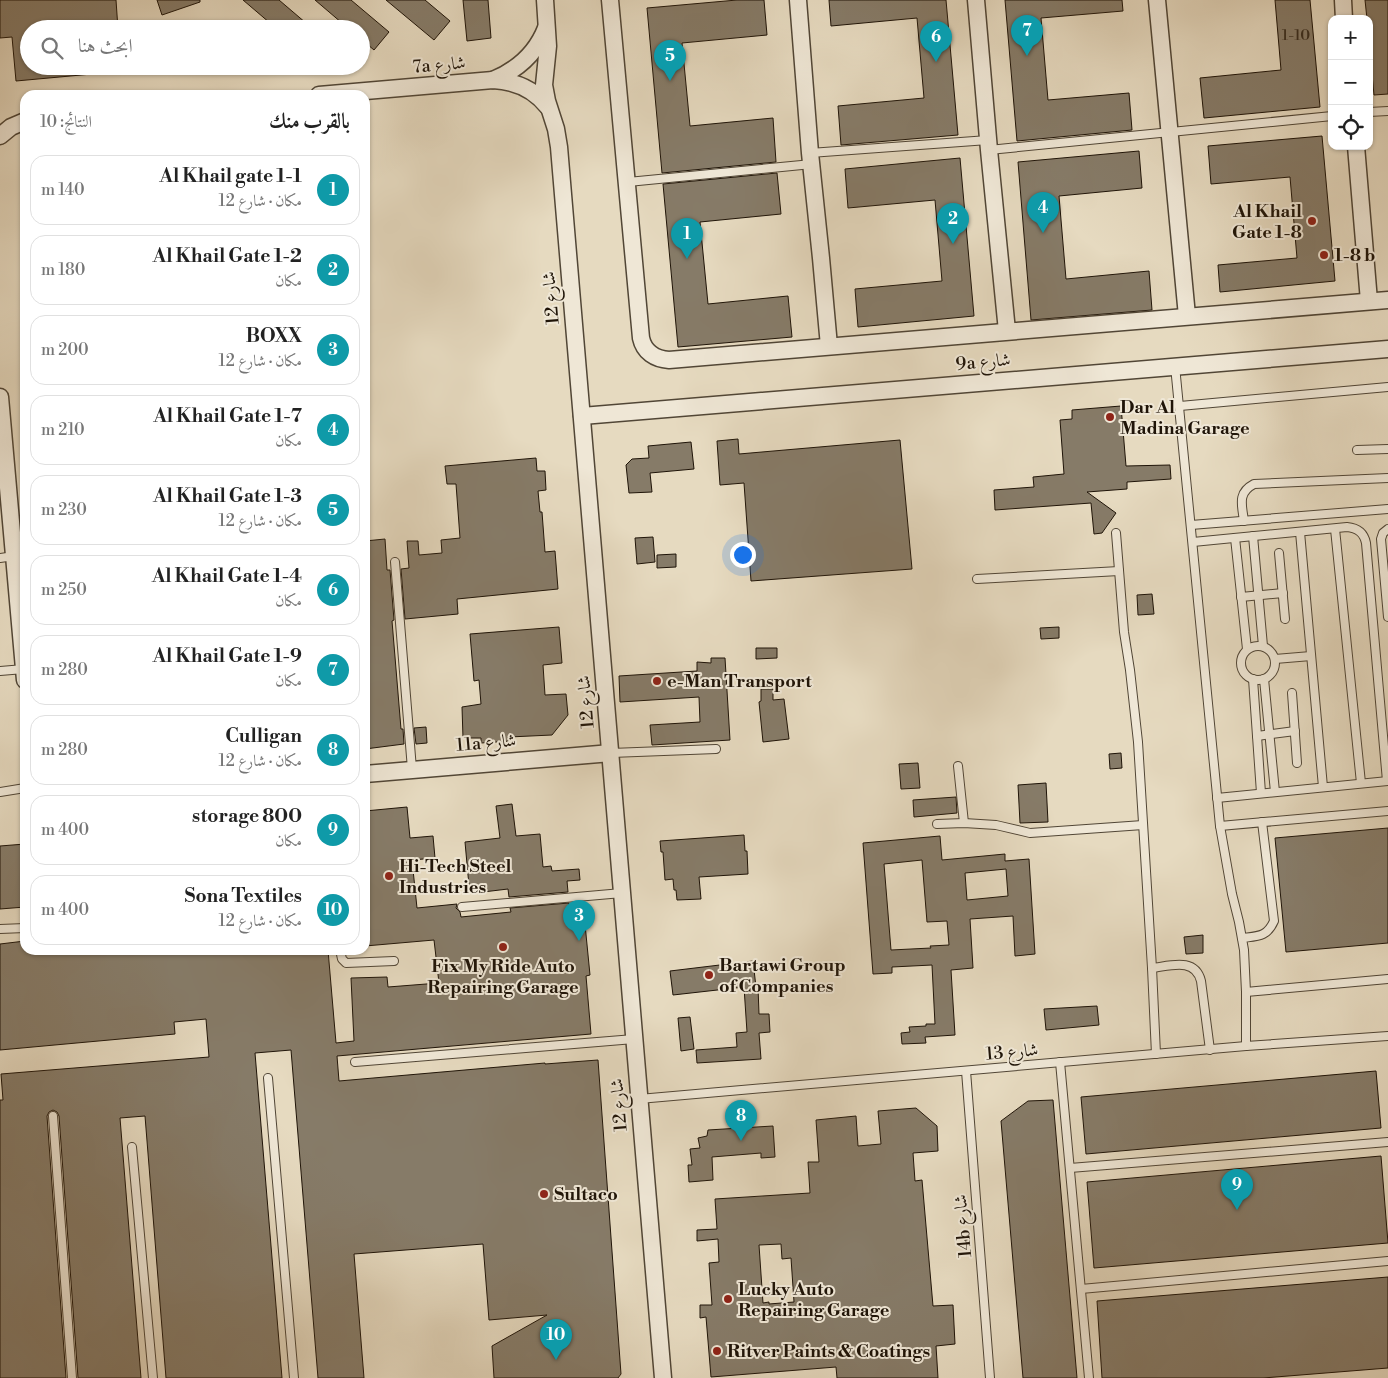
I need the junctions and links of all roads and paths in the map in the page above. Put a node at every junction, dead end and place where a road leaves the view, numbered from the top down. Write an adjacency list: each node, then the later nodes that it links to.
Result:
1 (545, 0): 8 (street, شارع 12)
2 (610, 0): 21 (street)
3 (798, 0): 20 (street)
4 (976, 0): 18 (street)
5 (1343, 0): 7 (street)
6 (1158, 8): 16 (street)
7 (1344, 15)
8 (547, 24): 9 (street, شارع 12); 11 (street, شارع 12)
9 (493, 80): 10 (street, 7a شارع); 11 (street, 7a شارع)
10 (370, 91)
11 (551, 111): 32 (street, شارع 12)
12 (1388, 111): 13 (lane)
13 (1373, 112)
14 (1328, 116): 16 (lane)
15 (20, 123): 17 (street)
16 (1170, 133): 18 (lane); 24 (street)
17 (1, 134)
18 (989, 145): 20 (lane); 25 (street)
19 (1356, 150): 23 (street)
20 (811, 158): 21 (lane); 26 (street)
21 (628, 182): 26 (street)
22 (1388, 300): 23 (street)
23 (1369, 301): 24 (street)
24 (1187, 316): 25 (street)
25 (1007, 331): 26 (street)
26 (829, 346)
27 (1388, 349): 28 (street, 9a شارع)
28 (1175, 366): 31 (lane); 32 (street, 9a شارع)
29 (1388, 387): 31 (lane)
30 (0, 397): 47 (street)
31 (1180, 406): 38 (lane)
32 (582, 416): 70 (street, شارع 12)
33 (1388, 449): 34 (lane)
34 (1357, 450)
35 (1388, 478): 37 (lane)
36 (1388, 510): 37 (lane)
37 (1244, 521): 38 (lane)
38 (1191, 525): 45 (lane)
39 (1335, 529): 41 (lane); 75 (lane); 76 (lane)
40 (1388, 529): 55 (lane)
41 (1300, 532): 43 (lane); 59 (lane)
42 (1116, 533): 49 (lane)
43 (1253, 536): 44 (lane); 53 (lane)
44 (1234, 538): 45 (lane); 54 (lane)
45 (1193, 542): 82 (lane)
46 (1279, 553): 51 (lane)
47 (7, 557): 52 (street)
48 (395, 562): 73 (lane)
49 (1119, 571): 50 (lane); 87 (lane)
50 (976, 579)
51 (1283, 593): 53 (lane); 56 (lane)
52 (20, 596)
53 (1259, 596): 54 (lane); 57 (lane)
54 (1241, 597): 58 (lane)
55 (1388, 617)
56 (1285, 619)
57 (1263, 646): 58 (lane); 60 (lane)
58 (1247, 649): 63 (lane)
59 (1311, 656): 60 (lane); 77 (lane)
60 (1275, 659): 64 (lane)
61 (0, 671): 62 (lane)
62 (20, 674)
63 (1253, 679): 64 (lane); 68 (lane)
64 (1264, 679): 67 (lane)
65 (1292, 694): 66 (lane)
66 (1295, 731): 67 (lane); 71 (lane)
67 (1270, 734): 68 (lane); 80 (lane)
68 (1257, 736): 81 (lane)
69 (716, 749): 70 (lane)
70 (611, 753): 73 (street, 11a شارع); 89 (street, شارع 12)
71 (1298, 763)
72 (958, 766): 84 (lane)
73 (412, 769): 74 (street, 11a شارع)
74 (370, 773)
75 (1388, 781): 76 (lane)
76 (1360, 783): 77 (lane)
77 (1323, 787): 80 (lane)
78 (20, 789): 79 (lane)
79 (0, 792)
80 (1275, 792): 81 (lane)
81 (1261, 793): 82 (lane)
82 (1217, 798): 88 (lane)
83 (1388, 811): 85 (lane)
84 (964, 822): 86 (lane); 87 (lane)
85 (1262, 822): 88 (lane); 93 (lane)
86 (937, 824)
87 (1143, 825): 96 (lane)
88 (1220, 826): 93 (lane)
89 (622, 893): 90 (lane); 100 (street, شارع 12)
90 (462, 907)
91 (20, 928): 92 (lane)
92 (0, 929)
93 (1242, 938): 98 (lane)
94 (341, 955): 95 (lane)
95 (394, 962)
96 (1152, 968): 102 (lane); 103 (lane)
97 (1388, 979): 98 (lane)
98 (1246, 992): 101 (lane)
99 (1388, 1036): 101 (lane, شارع 13)
100 (634, 1040): 104 (lane); 108 (street, شارع 12)
101 (1246, 1046): 102 (lane, شارع 13)
102 (1210, 1050): 103 (lane, شارع 13)
103 (1156, 1054): 105 (lane, شارع 13)
104 (356, 1062)
105 (1060, 1062): 106 (lane, شارع 13); 112 (lane)
106 (966, 1071): 108 (lane, شارع 13); 119 (lane, 14b شارع)
107 (268, 1078): 117 (lane)
108 (639, 1099): 118 (street, شارع 12)
109 (53, 1116): 115 (lane)
110 (1388, 1142): 112 (lane)
111 (132, 1147): 116 (lane)
112 (1070, 1168): 114 (lane)
113 (1388, 1261): 114 (lane)
114 (1081, 1288): 120 (lane)
115 (72, 1378)
116 (153, 1378)
117 (294, 1378)
118 (663, 1378)
119 (990, 1378)
120 (1089, 1378)

